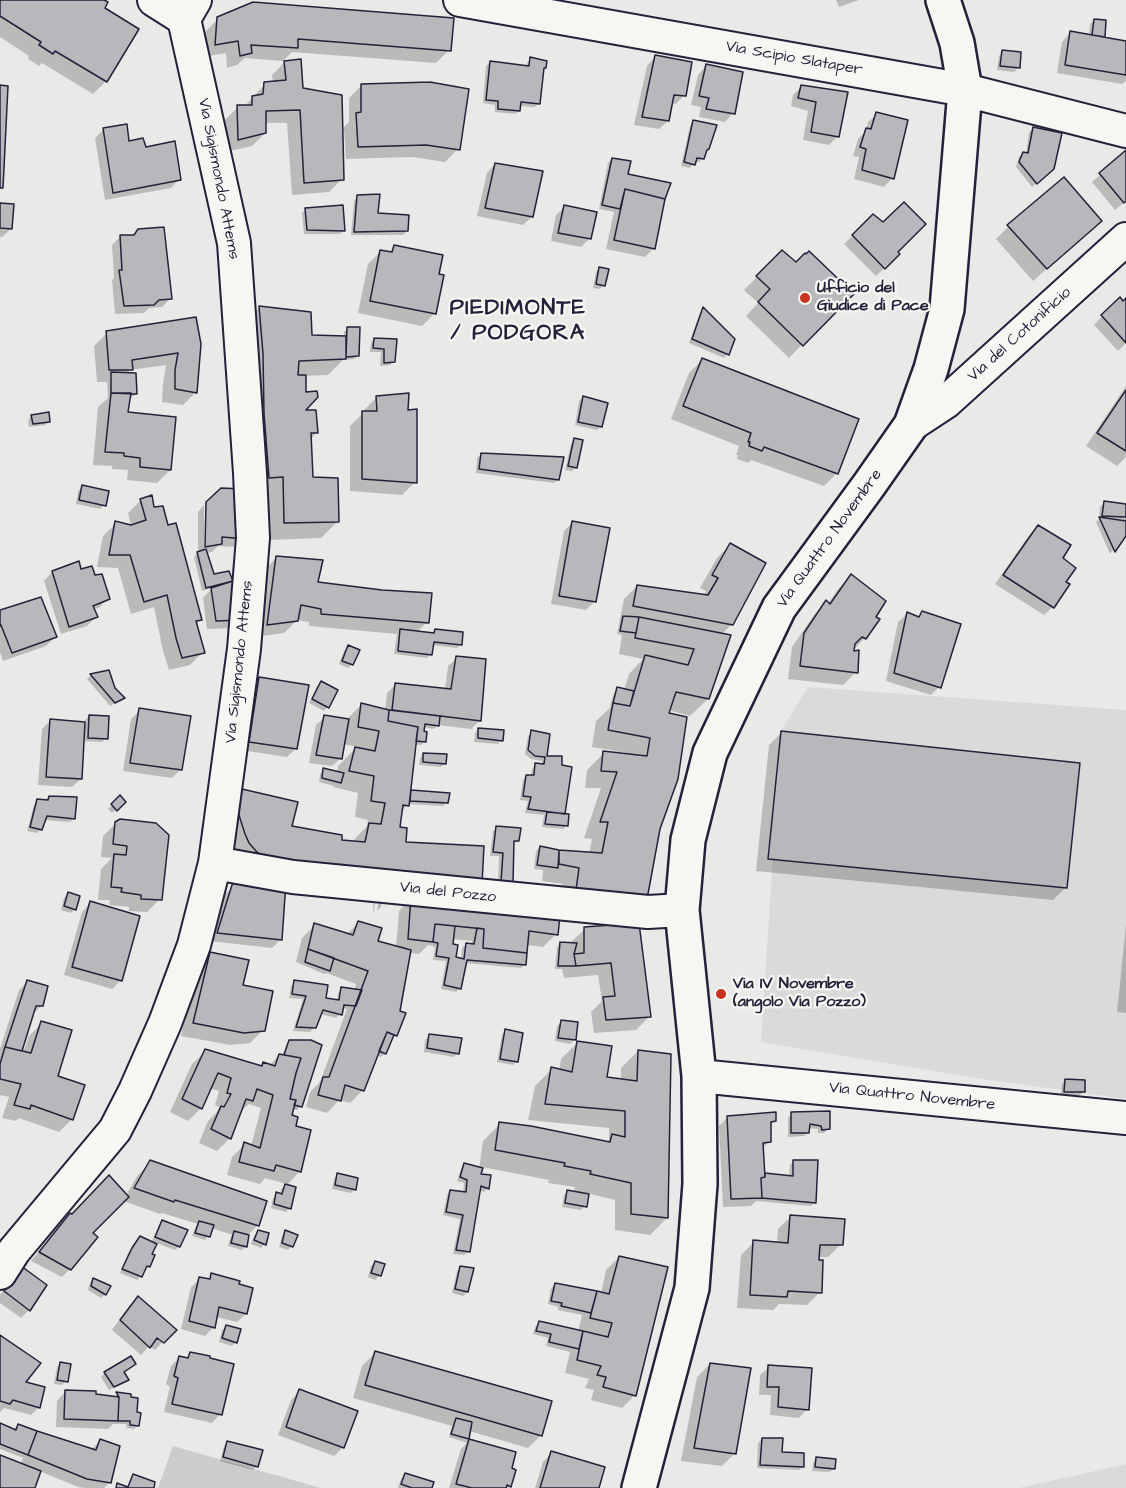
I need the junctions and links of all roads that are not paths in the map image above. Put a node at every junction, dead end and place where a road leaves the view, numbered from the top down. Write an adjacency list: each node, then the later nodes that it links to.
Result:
1 (154, 0): 4 (street)
2 (460, 0): 5 (street, Via Scipio Slataper)
3 (942, 0): 5 (main road, Via Quattro Novembre)
4 (189, 9): 9 (street, Via Sigismondo Attems)
5 (965, 90): 6 (street, Via Scipio Slataper); 8 (main road, Via Quattro Novembre)
6 (1126, 131)
7 (1126, 239): 8 (street, Via del Cotonificio)
8 (911, 425): 10 (main road, Via Quattro Novembre)
9 (215, 863): 10 (street, Via del Pozzo); 13 (street, Via Sigismondo Attems)
10 (682, 910): 11 (main road, Via Quattro Novembre)
11 (699, 1076): 12 (street, Via Quattro Novembre); 14 (main road, Via Quattro Novembre)
12 (1126, 1118)
13 (0, 1273)
14 (639, 1488)

